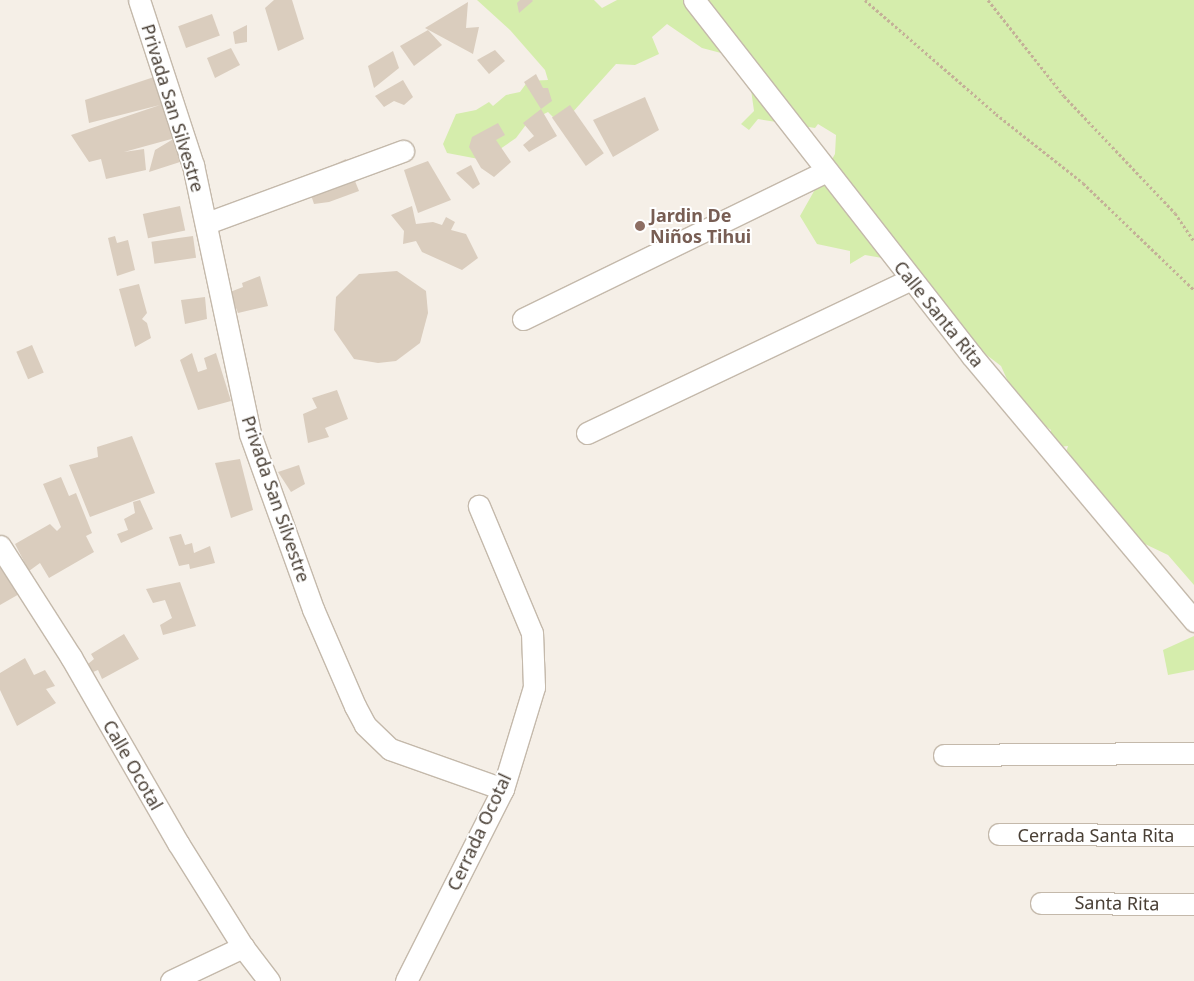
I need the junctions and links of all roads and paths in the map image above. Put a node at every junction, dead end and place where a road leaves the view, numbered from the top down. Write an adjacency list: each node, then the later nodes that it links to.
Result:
1 (139, 0): 7 (street, Privada San Silvestre)
2 (694, 0): 6 (street, Calle Santa Rita)
3 (865, 0): 10 (path)
4 (988, 0): 8 (path)
5 (403, 151): 7 (street)
6 (826, 172): 9 (street, Calle Santa Rita); 11 (street)
7 (207, 223): 18 (street, Privada San Silvestre)
8 (1194, 241)
9 (910, 278): 12 (street); 15 (street, Calle Santa Rita)
10 (1194, 290)
11 (523, 319)
12 (587, 433)
13 (479, 506): 18 (street, Cerrada Ocotal)
14 (0, 546): 23 (street, Calle Ocotal)
15 (1194, 621)
16 (1194, 753): 17 (street)
17 (944, 755)
18 (503, 789): 26 (street, Cerrada Ocotal)
19 (999, 834): 20 (street, Cerrada Santa Rita)
20 (1194, 835)
21 (1041, 903): 22 (street, Santa Rita)
22 (1194, 904)
23 (243, 947): 24 (street); 25 (street, Calle Ocotal)
24 (171, 981)
25 (270, 981)
26 (406, 981)

